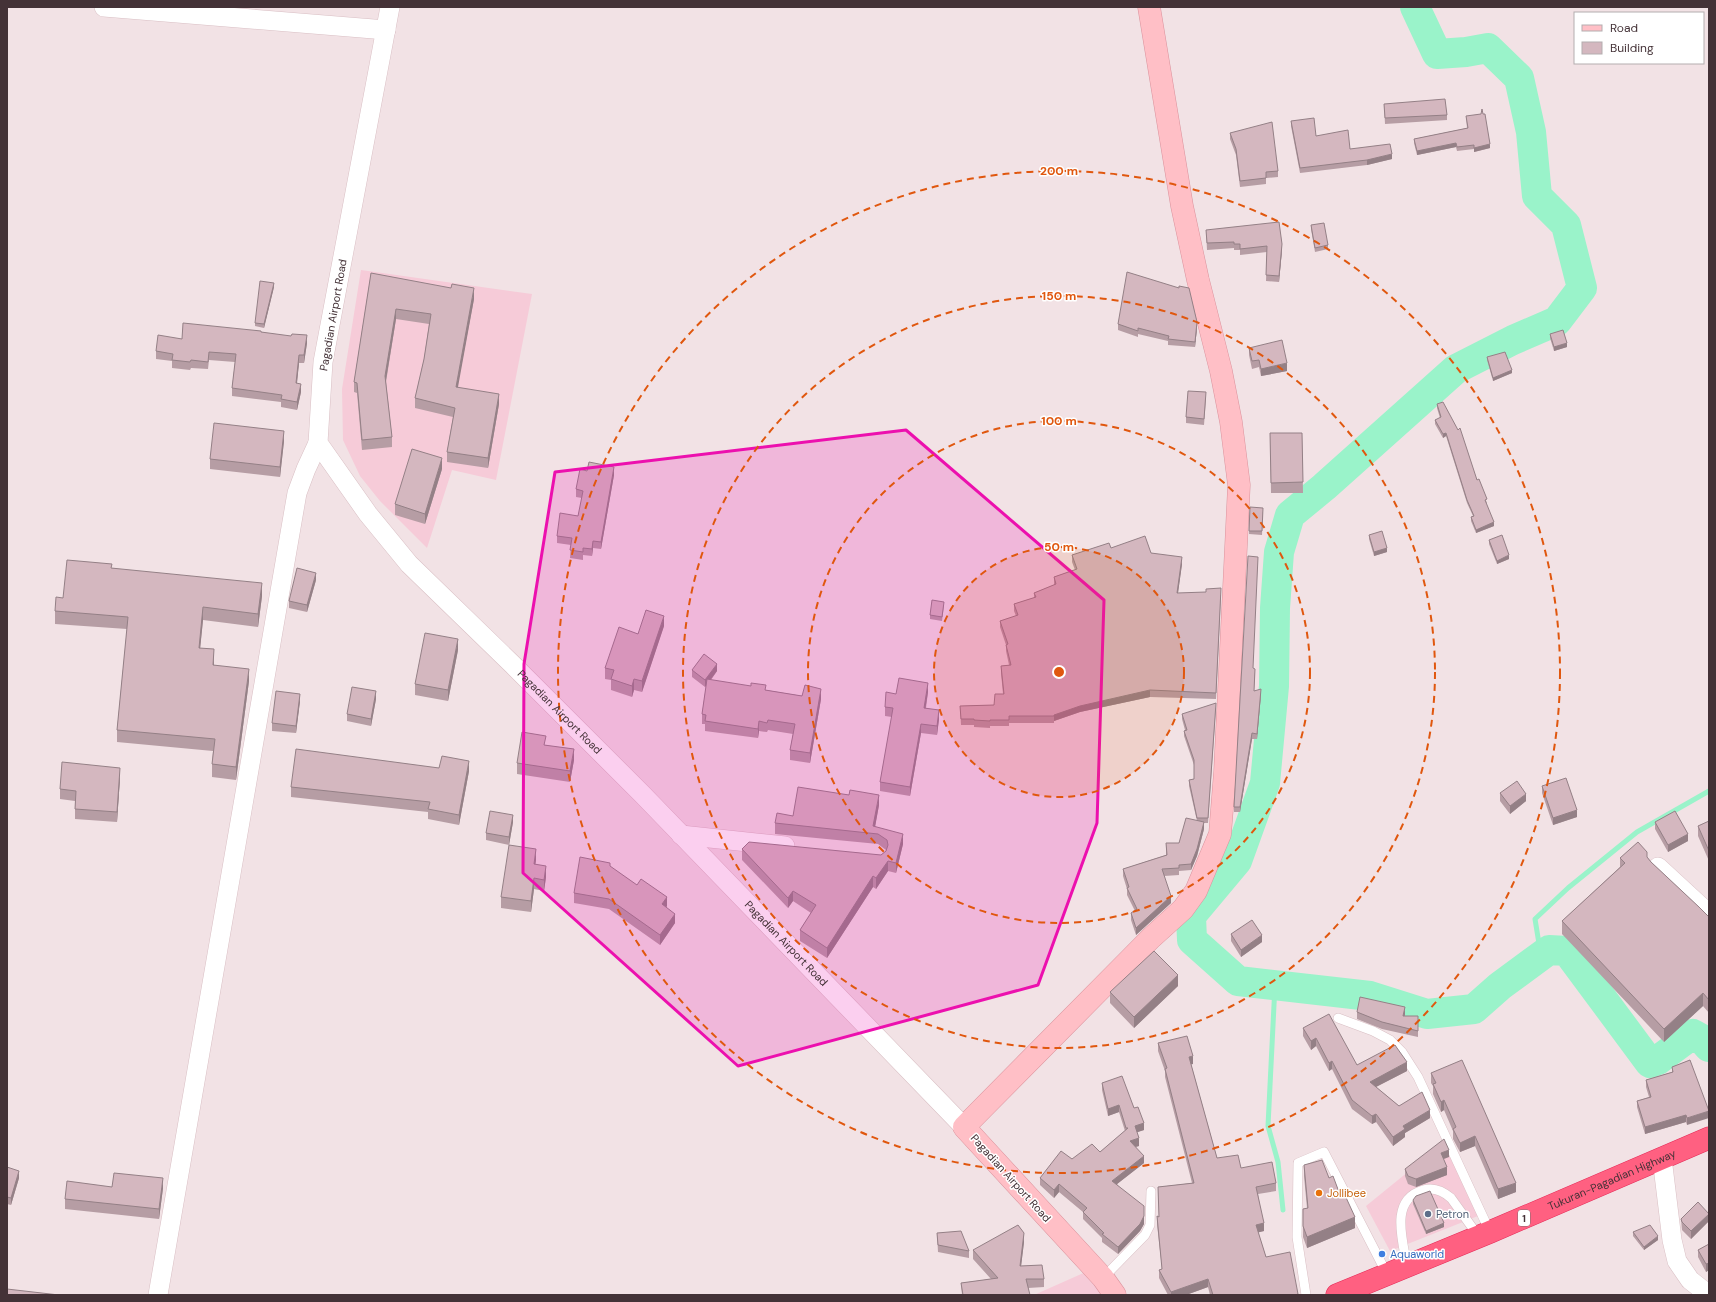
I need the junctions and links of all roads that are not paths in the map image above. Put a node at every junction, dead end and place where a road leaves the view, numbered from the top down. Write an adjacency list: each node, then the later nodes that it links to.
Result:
1 (104, 7): 4 (street)
2 (390, 7): 4 (street, Pagadian Airport Road)
3 (1149, 7): 11 (street)
4 (386, 30): 5 (street, Pagadian Airport Road)
5 (318, 443): 6 (street, Pagadian Airport Road); 19 (street)
6 (681, 836): 7 (street); 11 (street, Pagadian Airport Road)
7 (806, 848)
8 (1658, 867): 9 (street)
9 (1709, 914)
10 (1338, 1018): 15 (lane)
11 (964, 1127): 17 (street, Pagadian Airport Road)
12 (1709, 1138): 13 (highway, Tukuran-Pagadian Highway / 1)
13 (1662, 1158): 15 (highway, Tukuran-Pagadian Highway / 1); 21 (street)
14 (1151, 1191): 17 (lane)
15 (1485, 1234): 16 (highway, Tukuran-Pagadian Highway / 1); 16 (lane)
16 (1397, 1270): 18 (highway, Tukuran-Pagadian Highway / 1); 20 (lane)
17 (1109, 1287)
18 (1345, 1294)
19 (158, 1295)
20 (1306, 1295)
21 (1709, 1295)

